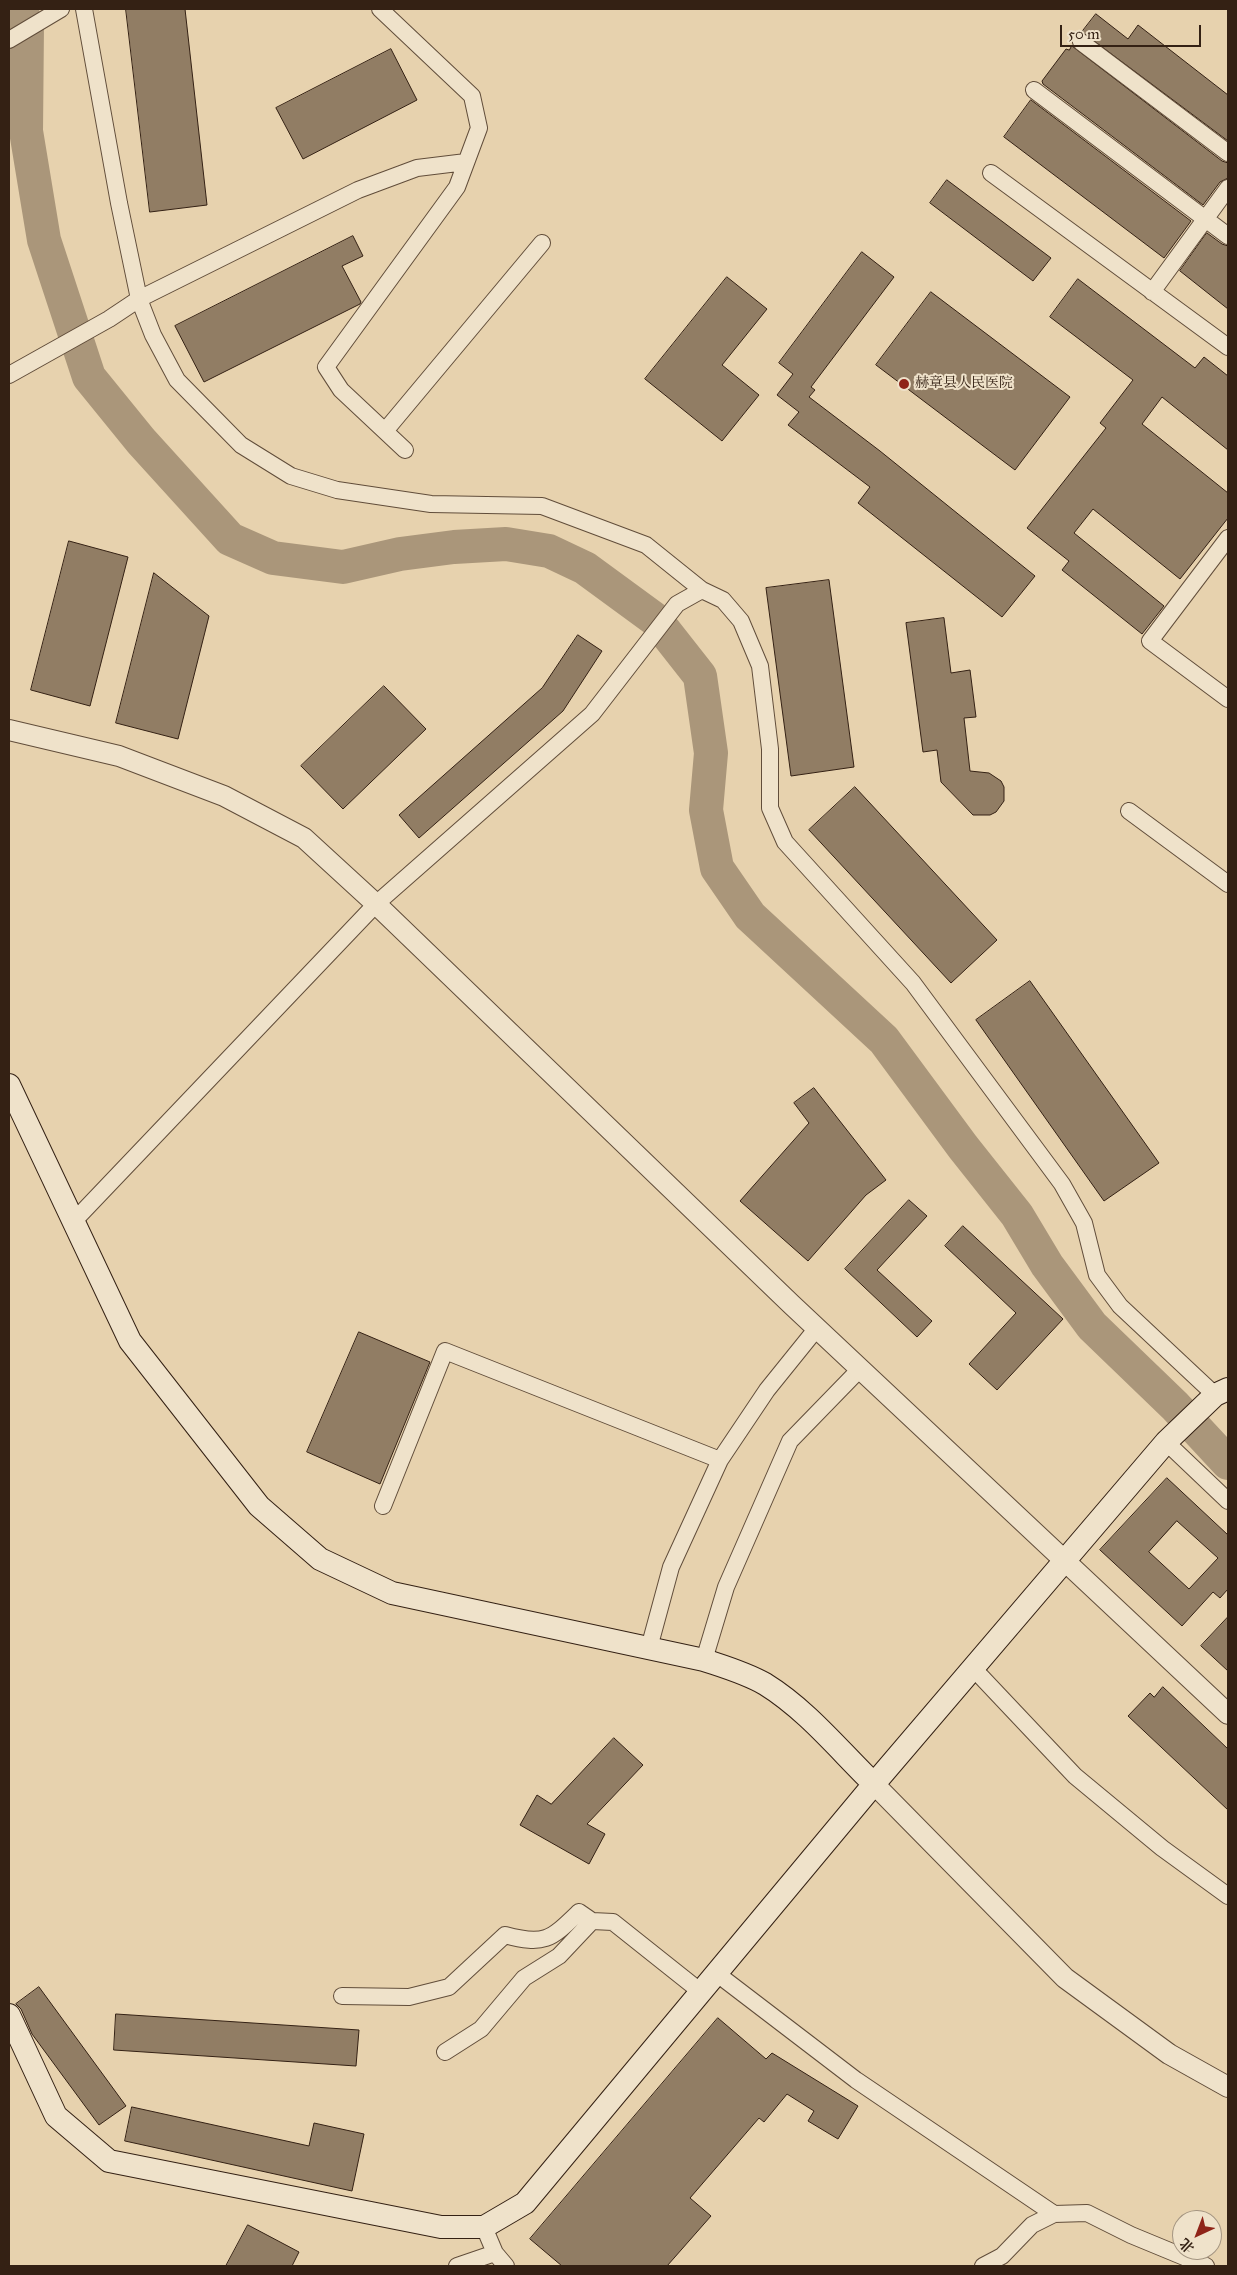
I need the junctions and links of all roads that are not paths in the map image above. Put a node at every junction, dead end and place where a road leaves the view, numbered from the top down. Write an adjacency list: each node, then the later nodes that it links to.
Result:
1 (84, 9): 15 (street)
2 (380, 9): 8 (street)
3 (59, 10): 4 (street)
4 (9, 40)
5 (1081, 42): 7 (street)
6 (1034, 90): 11 (street)
7 (1228, 153)
8 (466, 162): 15 (street); 18 (street)
9 (991, 173): 14 (street)
10 (1228, 188): 11 (street)
11 (1206, 219): 12 (street); 14 (street)
12 (1228, 236)
13 (542, 243): 18 (street)
14 (1152, 292): 16 (street)
15 (139, 299): 17 (street); 21 (street)
16 (1228, 347)
17 (9, 376)
18 (385, 431): 19 (street)
19 (405, 450)
20 (1228, 538): 22 (street)
21 (702, 590): 26 (street); 31 (street)
22 (1228, 699)
23 (9, 730): 26 (street)
24 (1129, 812): 25 (street)
25 (1228, 884)
26 (376, 904): 28 (street); 29 (street)
27 (9, 1085): 28 (main road)
28 (73, 1222): 37 (main road)
29 (817, 1328): 30 (street); 33 (street)
30 (860, 1369): 36 (street); 38 (street)
31 (1222, 1392): 32 (main road)
32 (1170, 1438): 34 (street); 36 (main road)
33 (720, 1460): 35 (street); 37 (street)
34 (1228, 1501)
35 (383, 1506)
36 (1065, 1560): 39 (main road); 40 (street)
37 (649, 1648): 38 (main road)
38 (704, 1660): 41 (main road)
39 (973, 1668): 41 (main road); 42 (street)
40 (1228, 1714)
41 (874, 1784): 44 (main road); 49 (street)
42 (1228, 1896)
43 (592, 1921): 45 (street); 46 (street); 48 (street)
44 (716, 1973): 45 (main road); 50 (street)
45 (701, 1992): 51 (main road)
46 (342, 1996)
47 (9, 2015): 51 (main road)
48 (445, 2052)
49 (1228, 2087)
50 (1054, 2214): 55 (street); 56 (street)
51 (484, 2227): 52 (street)
52 (495, 2253): 53 (street); 54 (street)
53 (457, 2266)
54 (506, 2266)
55 (983, 2266)
56 (1206, 2266)

